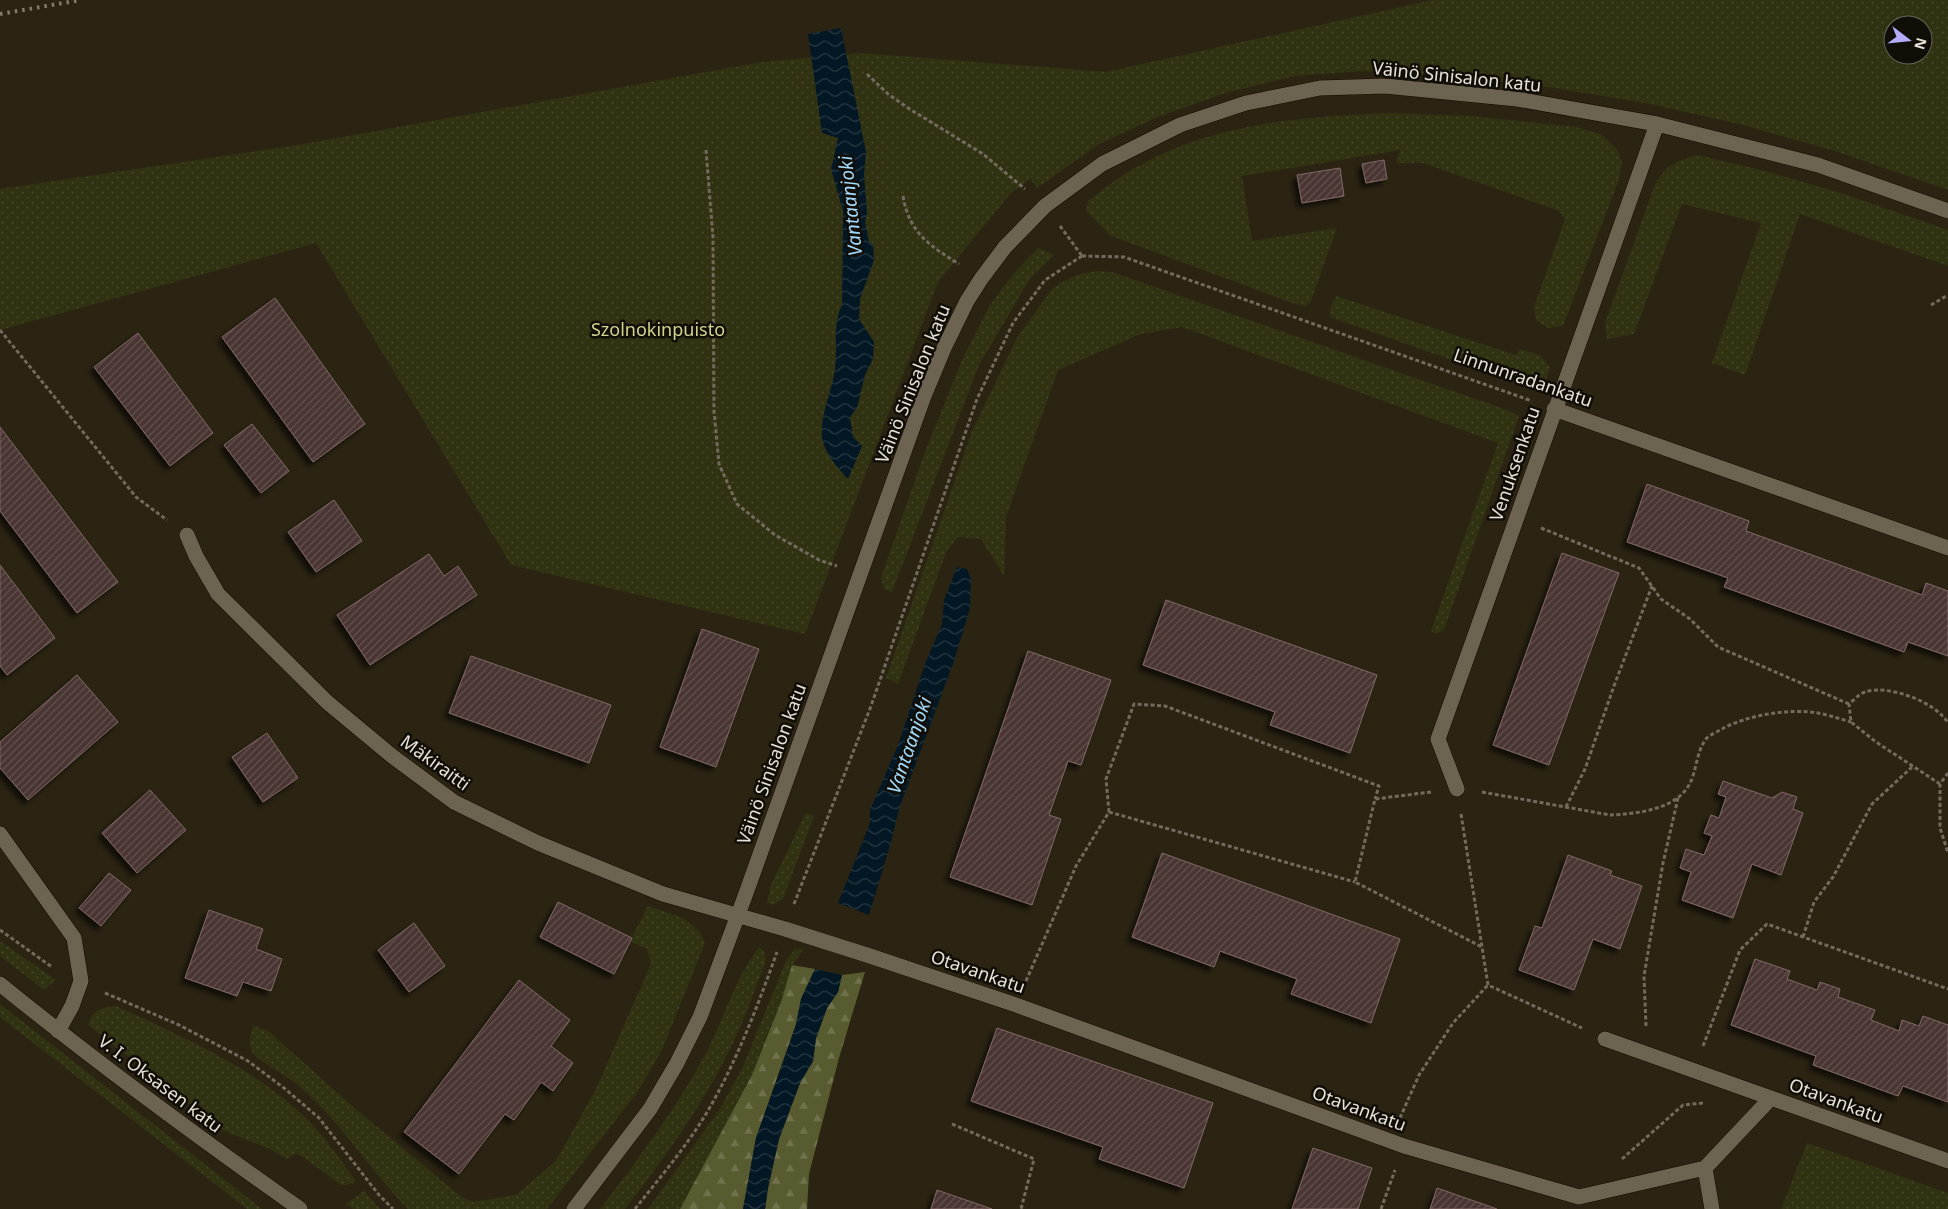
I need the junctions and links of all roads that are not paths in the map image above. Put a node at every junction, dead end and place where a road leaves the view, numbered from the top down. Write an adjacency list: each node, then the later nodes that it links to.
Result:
1 (1657, 124): 2 (street, Väinö Sinisalon katu); 3 (street, Venuksenkatu); 8 (street, Väinö Sinisalon katu)
2 (1948, 211)
3 (1554, 409): 5 (street, Linnunradankatu); 6 (street, Venuksenkatu)
4 (187, 535): 8 (street, Mäkiraitti)
5 (1948, 548)
6 (1457, 789)
7 (0, 834): 10 (street)
8 (737, 916): 14 (street, Otavankatu); 16 (street, Väinö Sinisalon katu)
9 (0, 984): 10 (street, V. I. Oksasen katu)
10 (58, 1031): 15 (street, V. I. Oksasen katu)
11 (1605, 1039): 12 (street)
12 (1771, 1098): 13 (street, Otavankatu); 14 (street, Otavankatu)
13 (1948, 1161)
14 (1705, 1168): 17 (street)
15 (300, 1209)
16 (574, 1209)
17 (1712, 1209)

